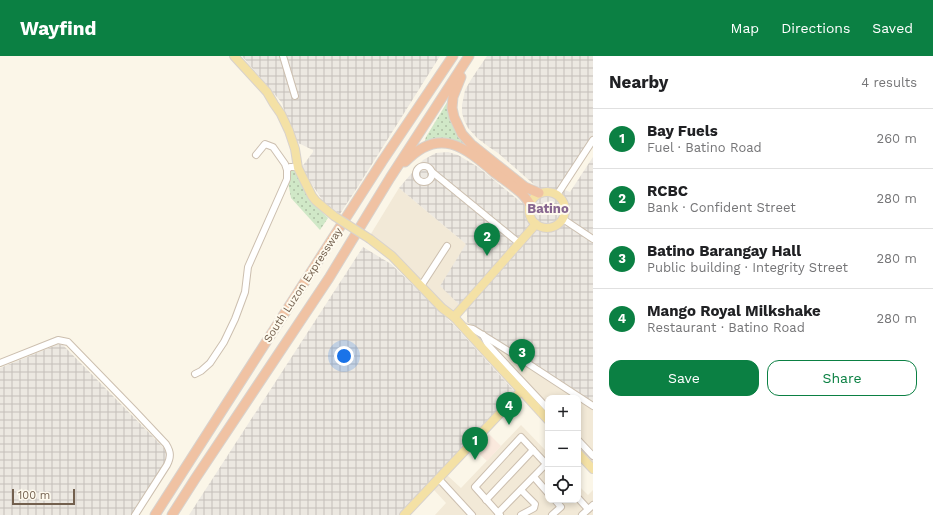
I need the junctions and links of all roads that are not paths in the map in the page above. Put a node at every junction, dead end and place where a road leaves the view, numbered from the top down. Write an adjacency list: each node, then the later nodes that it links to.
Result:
1 (234, 56): 8 (main road)
2 (283, 56): 5 (street)
3 (453, 56): 47 (highway, South Luzon Expressway)
4 (468, 58): 11 (highway, South Luzon Expressway); 12 (highway)
5 (295, 96)
6 (593, 140): 13 (street)
7 (256, 155): 9 (street)
8 (298, 168): 9 (street); 20 (main road, bridge)
9 (287, 170): 25 (street)
10 (431, 171): 18 (street)
11 (390, 178): 14 (highway); 48 (highway, South Luzon Expressway)
12 (539, 194): 13 (main road); 14 (main road)
13 (557, 195): 15 (main road)
14 (530, 204): 16 (main road)
15 (563, 218): 16 (main road); 17 (street)
16 (536, 224): 18 (main road)
17 (593, 239)
18 (519, 243): 21 (main road)
19 (447, 246): 20 (street)
20 (421, 286): 21 (main road)
21 (454, 317): 22 (main road)
22 (463, 327): 23 (street); 26 (main road)
23 (484, 335): 27 (street); 28 (street)
24 (0, 363): 46 (street)
25 (195, 374)
26 (521, 391): 29 (main road); 38 (main road)
27 (545, 406)
28 (593, 406)
29 (545, 417)
30 (581, 443): 33 (street)
31 (533, 450): 34 (street); 41 (street); 41 (street)
32 (581, 455): 36 (main road)
33 (593, 456)
34 (545, 463)
35 (545, 467): 37 (street)
36 (593, 469)
37 (534, 477): 39 (street); 40 (street)
38 (438, 478): 49 (main road); 50 (street)
39 (521, 490): 45 (street); 51 (street)
40 (545, 490)
41 (486, 500): 45 (street)
42 (581, 500): 44 (street)
43 (558, 503): 52 (street)
44 (591, 507): 53 (street)
45 (499, 514)
46 (135, 515)
47 (155, 515)
48 (172, 515)
49 (404, 515)
50 (472, 515)
51 (521, 515)
52 (552, 515)
53 (582, 515)

